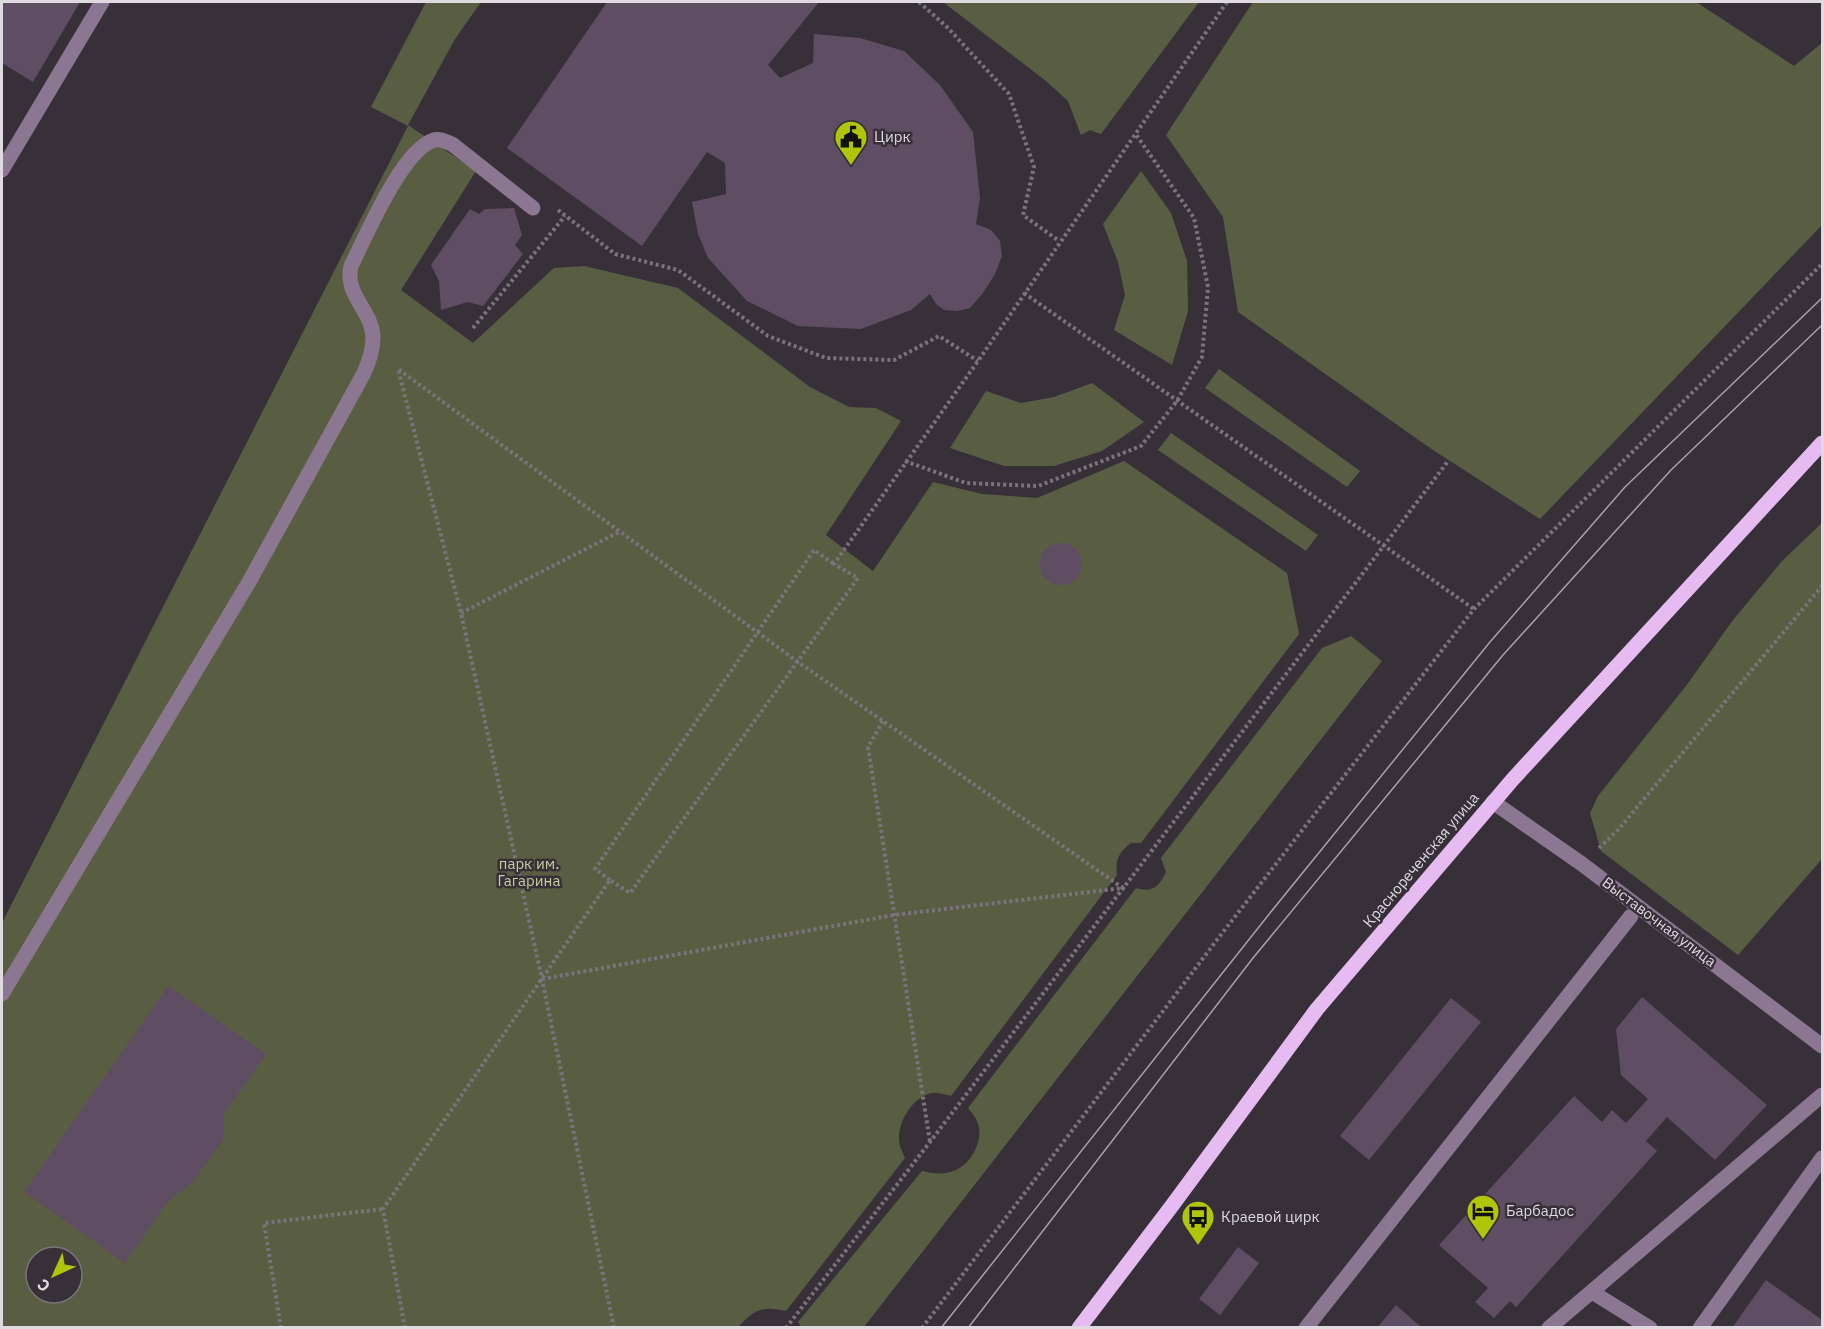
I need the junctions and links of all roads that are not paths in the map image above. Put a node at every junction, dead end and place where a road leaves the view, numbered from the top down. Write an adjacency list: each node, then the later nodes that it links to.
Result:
1 (102, 2): 2 (street)
2 (2, 170)
3 (533, 208): 7 (street)
4 (1822, 443): 5 (main road, Краснореченская улица)
5 (1494, 802): 8 (street, Выставочная улица); 12 (main road, Краснореченская улица)
6 (1631, 916): 13 (street)
7 (2, 994)
8 (1822, 1046)
9 (1818, 1098): 11 (street)
10 (1822, 1158): 16 (street)
11 (1592, 1292): 14 (street); 15 (street)
12 (1079, 1328)
13 (1306, 1328)
14 (1549, 1328)
15 (1650, 1328)
16 (1700, 1328)

